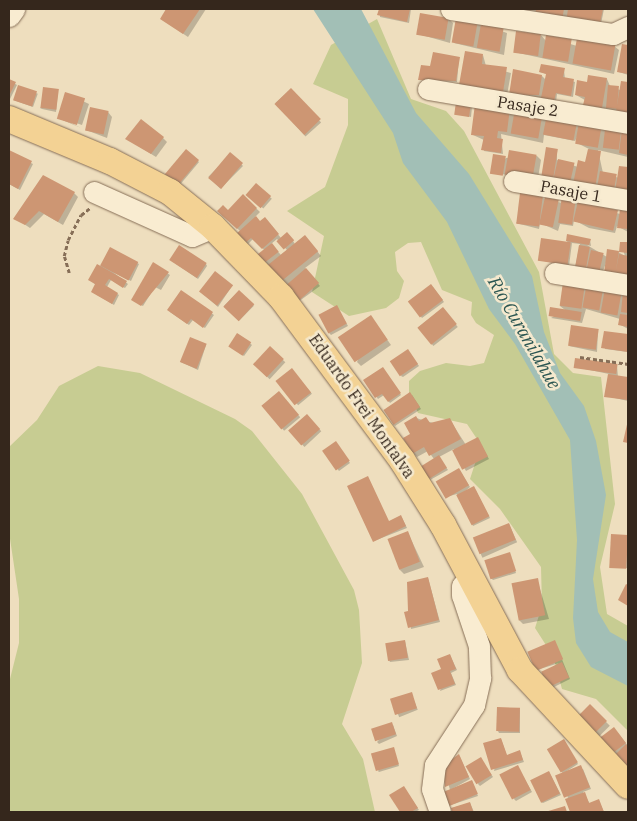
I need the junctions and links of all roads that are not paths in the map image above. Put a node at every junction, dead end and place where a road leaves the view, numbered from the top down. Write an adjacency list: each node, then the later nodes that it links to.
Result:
1 (14, 9): 3 (street)
2 (450, 9): 4 (street)
3 (9, 16)
4 (628, 27)
5 (428, 89): 7 (street, Pasaje 2)
6 (9, 119): 11 (main road, Eduardo Frei Montalva)
7 (628, 123)
8 (514, 181): 10 (street, Pasaje 1)
9 (92, 200): 11 (street)
10 (628, 200)
11 (213, 227): 14 (main road, Eduardo Frei Montalva)
12 (555, 273): 13 (street)
13 (628, 285)
14 (469, 579): 15 (main road, Eduardo Frei Montalva); 16 (street)
15 (628, 786)
16 (440, 812)

